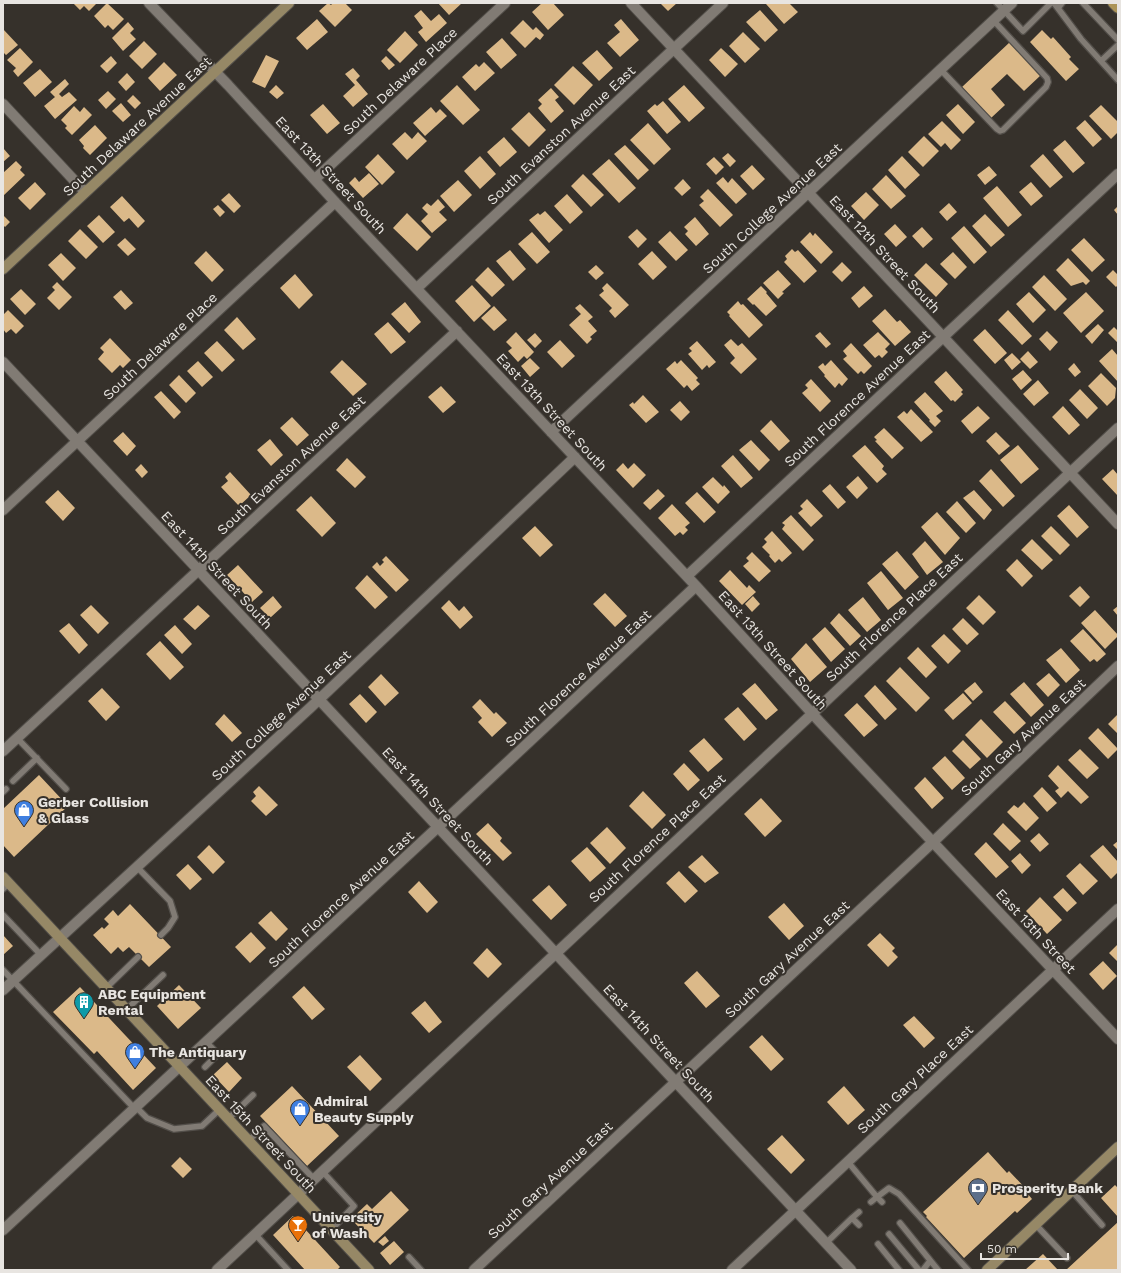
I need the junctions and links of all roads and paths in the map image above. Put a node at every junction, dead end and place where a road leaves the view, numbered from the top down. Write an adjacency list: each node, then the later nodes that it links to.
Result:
1 (149, 3): 19 (street, East 13th Street South)
2 (289, 3): 19 (main road, South Delaware Avenue East)
3 (505, 3): 23 (street, South Delaware Place)
4 (631, 3): 16 (street, East 12th Street South)
5 (723, 3): 16 (street, South Evanston Avenue East)
6 (1012, 3): 11 (street, South College Avenue East)
7 (1050, 3): 11 (lane)
8 (1083, 3): 14 (lane)
9 (1113, 3): 12 (main road)
10 (1058, 5): 17 (lane)
11 (1000, 7): 13 (street, South College Avenue East)
12 (1118, 8)
13 (994, 20): 18 (street, South College Avenue East); 18 (lane)
14 (1118, 40)
15 (1118, 45): 17 (lane)
16 (675, 48): 25 (street, East 12th Street South); 28 (street, South Evanston Avenue East)
17 (1101, 61): 20 (lane)
18 (941, 70): 25 (street, South College Avenue East)
19 (215, 72): 23 (street, East 13th Street South); 24 (main road, South Delaware Avenue East)
20 (1118, 80)
21 (3, 104): 24 (street)
22 (1118, 174): 30 (street, South Florence Avenue East)
23 (315, 179): 26 (street, East 13th Street South)
24 (85, 192): 27 (main road, South Delaware Avenue East)
25 (808, 194): 30 (street, East 12th Street South); 33 (street, South College Avenue East)
26 (336, 202): 28 (street, East 13th Street South); 34 (street, South Delaware Place)
27 (3, 269)
28 (417, 288): 29 (street, East 13th Street South)
29 (457, 330): 33 (street, East 13th Street South); 39 (street, South Evanston Avenue East)
30 (943, 337): 36 (street, East 12th Street South); 40 (street, South Florence Avenue East)
31 (3, 362): 34 (street, East 14th Street South)
32 (1118, 428): 36 (street, South Florence Place East)
33 (551, 432): 35 (street, East 13th Street South)
34 (77, 442): 37 (street, South Delaware Place); 39 (street, East 14th Street South)
35 (575, 458): 40 (street, East 13th Street South); 43 (street, South College Avenue East)
36 (1070, 472): 38 (street, East 12th Street South); 44 (street, South Florence Place East)
37 (3, 510)
38 (1118, 524)
39 (198, 570): 43 (street, East 14th Street South); 45 (street, South Evanston Avenue East)
40 (687, 576): 41 (street, East 13th Street South)
41 (696, 586): 44 (street, East 13th Street South); 50 (street, South Florence Avenue East)
42 (1118, 666): 51 (street, South Gary Avenue East)
43 (319, 699): 50 (street, East 14th Street South); 52 (street, South College Avenue East)
44 (812, 713): 51 (street, East 13th Street South); 58 (street, South Florence Place East)
45 (17, 738): 46 (street, South Evanston Avenue East); 47 (lane)
46 (3, 751)
47 (37, 758): 48 (lane); 49 (lane)
48 (13, 781)
49 (66, 789)
50 (438, 828): 58 (street, East 14th Street South); 69 (street, South Florence Avenue East)
51 (933, 842): 61 (street, East 13th Street); 72 (street, South Gary Avenue East)
52 (137, 867): 56 (lane); 57 (street, South College Avenue East)
53 (5, 883): 57 (main road, East 15th Street South)
54 (1118, 909): 61 (street, South Gary Place East)
55 (3, 915): 59 (lane)
56 (161, 935)
57 (60, 938): 59 (street, South College Avenue East); 65 (main road, East 15th Street South)
58 (555, 953): 72 (street, East 14th Street South); 80 (street, South Florence Place East)
59 (41, 955): 64 (street, South College Avenue East)
60 (138, 957): 65 (lane)
61 (1053, 969): 68 (street, East 13th Street); 79 (street, South Gary Place East)
62 (3, 970): 64 (lane)
63 (163, 975): 67 (lane)
64 (13, 981): 66 (street, South College Avenue East); 74 (lane)
65 (106, 988): 67 (main road, East 15th Street South)
66 (3, 990)
67 (126, 1010): 70 (main road, East 15th Street South)
68 (1118, 1039)
69 (207, 1043): 70 (street, South Florence Avenue East); 71 (lane)
70 (180, 1067): 74 (street, South Florence Avenue East); 75 (main road, East 15th Street South)
71 (205, 1067)
72 (676, 1082): 86 (street, East 14th Street South); 106 (street, South Gary Avenue East)
73 (253, 1095): 76 (lane)
74 (135, 1107): 75 (lane); 93 (street, South Florence Avenue East)
75 (219, 1110): 76 (main road, East 15th Street South)
76 (228, 1119): 77 (main road, East 15th Street South)
77 (248, 1141): 81 (lane); 83 (main road, East 15th Street South)
78 (1116, 1153): 82 (main road)
79 (848, 1162): 84 (lane); 86 (street, South Gary Place East)
80 (322, 1171): 81 (street, South Florence Place East); 94 (lane)
81 (314, 1179): 83 (street, South Florence Place East)
82 (1072, 1191): 90 (main road); 92 (lane)
83 (298, 1194): 94 (main road, East 15th Street South); 95 (street, South Florence Place East)
84 (879, 1200): 85 (lane); 113 (lane)
85 (871, 1202)
86 (796, 1210): 97 (street, East 14th Street South); 107 (street, South Gary Place East)
87 (859, 1212): 88 (lane)
88 (852, 1218): 91 (lane); 97 (lane)
89 (900, 1223): 101 (lane)
90 (1036, 1224): 100 (lane); 114 (main road)
91 (859, 1225)
92 (1102, 1225)
93 (3, 1230)
94 (331, 1230): 104 (main road, East 15th Street South)
95 (255, 1234): 102 (street, South Florence Place East); 103 (lane)
96 (889, 1234): 110 (lane)
97 (826, 1243): 108 (street, East 14th Street South)
98 (878, 1244): 109 (lane)
99 (409, 1257): 105 (lane)
100 (1068, 1258)
101 (930, 1261): 111 (lane); 112 (lane)
102 (216, 1270)
103 (288, 1270)
104 (368, 1270)
105 (421, 1270)
106 (474, 1270)
107 (732, 1270)
108 (851, 1270)
109 (899, 1270)
110 (919, 1270)
111 (923, 1270)
112 (938, 1270)
113 (968, 1270)
114 (987, 1270)

